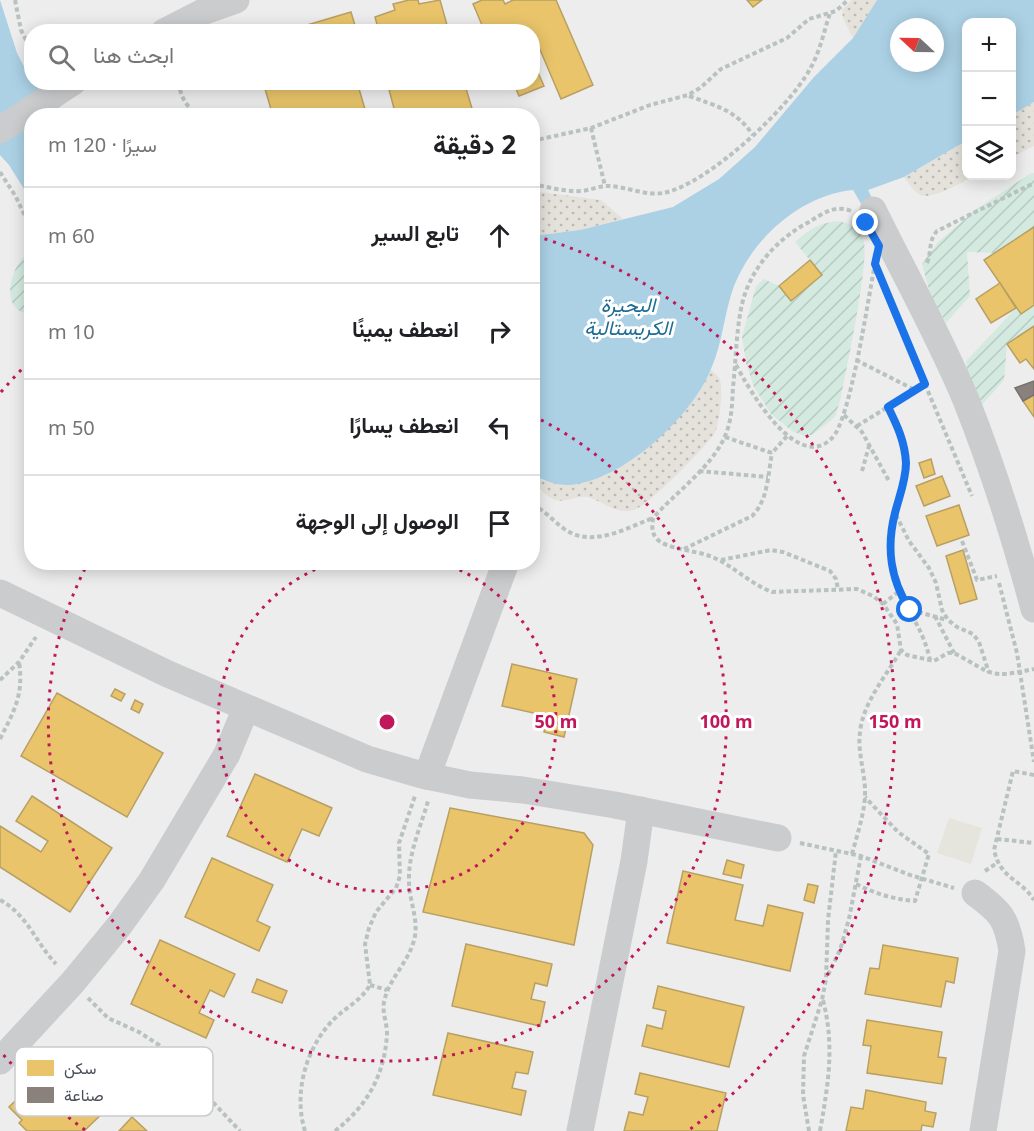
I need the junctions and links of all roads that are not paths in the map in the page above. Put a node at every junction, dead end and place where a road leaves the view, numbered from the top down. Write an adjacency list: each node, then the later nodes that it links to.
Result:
1 (236, 0): 2 (street)
2 (178, 24)
3 (61, 90): 4 (street, bridge)
4 (33, 108)
5 (24, 114): 6 (street, bridge)
6 (0, 130)
7 (865, 212): 10 (street)
8 (503, 570): 12 (street)
9 (0, 593): 11 (street)
10 (1034, 609)
11 (246, 708): 12 (street); 16 (street)
12 (428, 776): 13 (street)
13 (641, 810): 14 (street); 17 (street)
14 (778, 838)
15 (975, 893): 18 (street)
16 (0, 1061)
17 (580, 1131)
18 (983, 1131)

